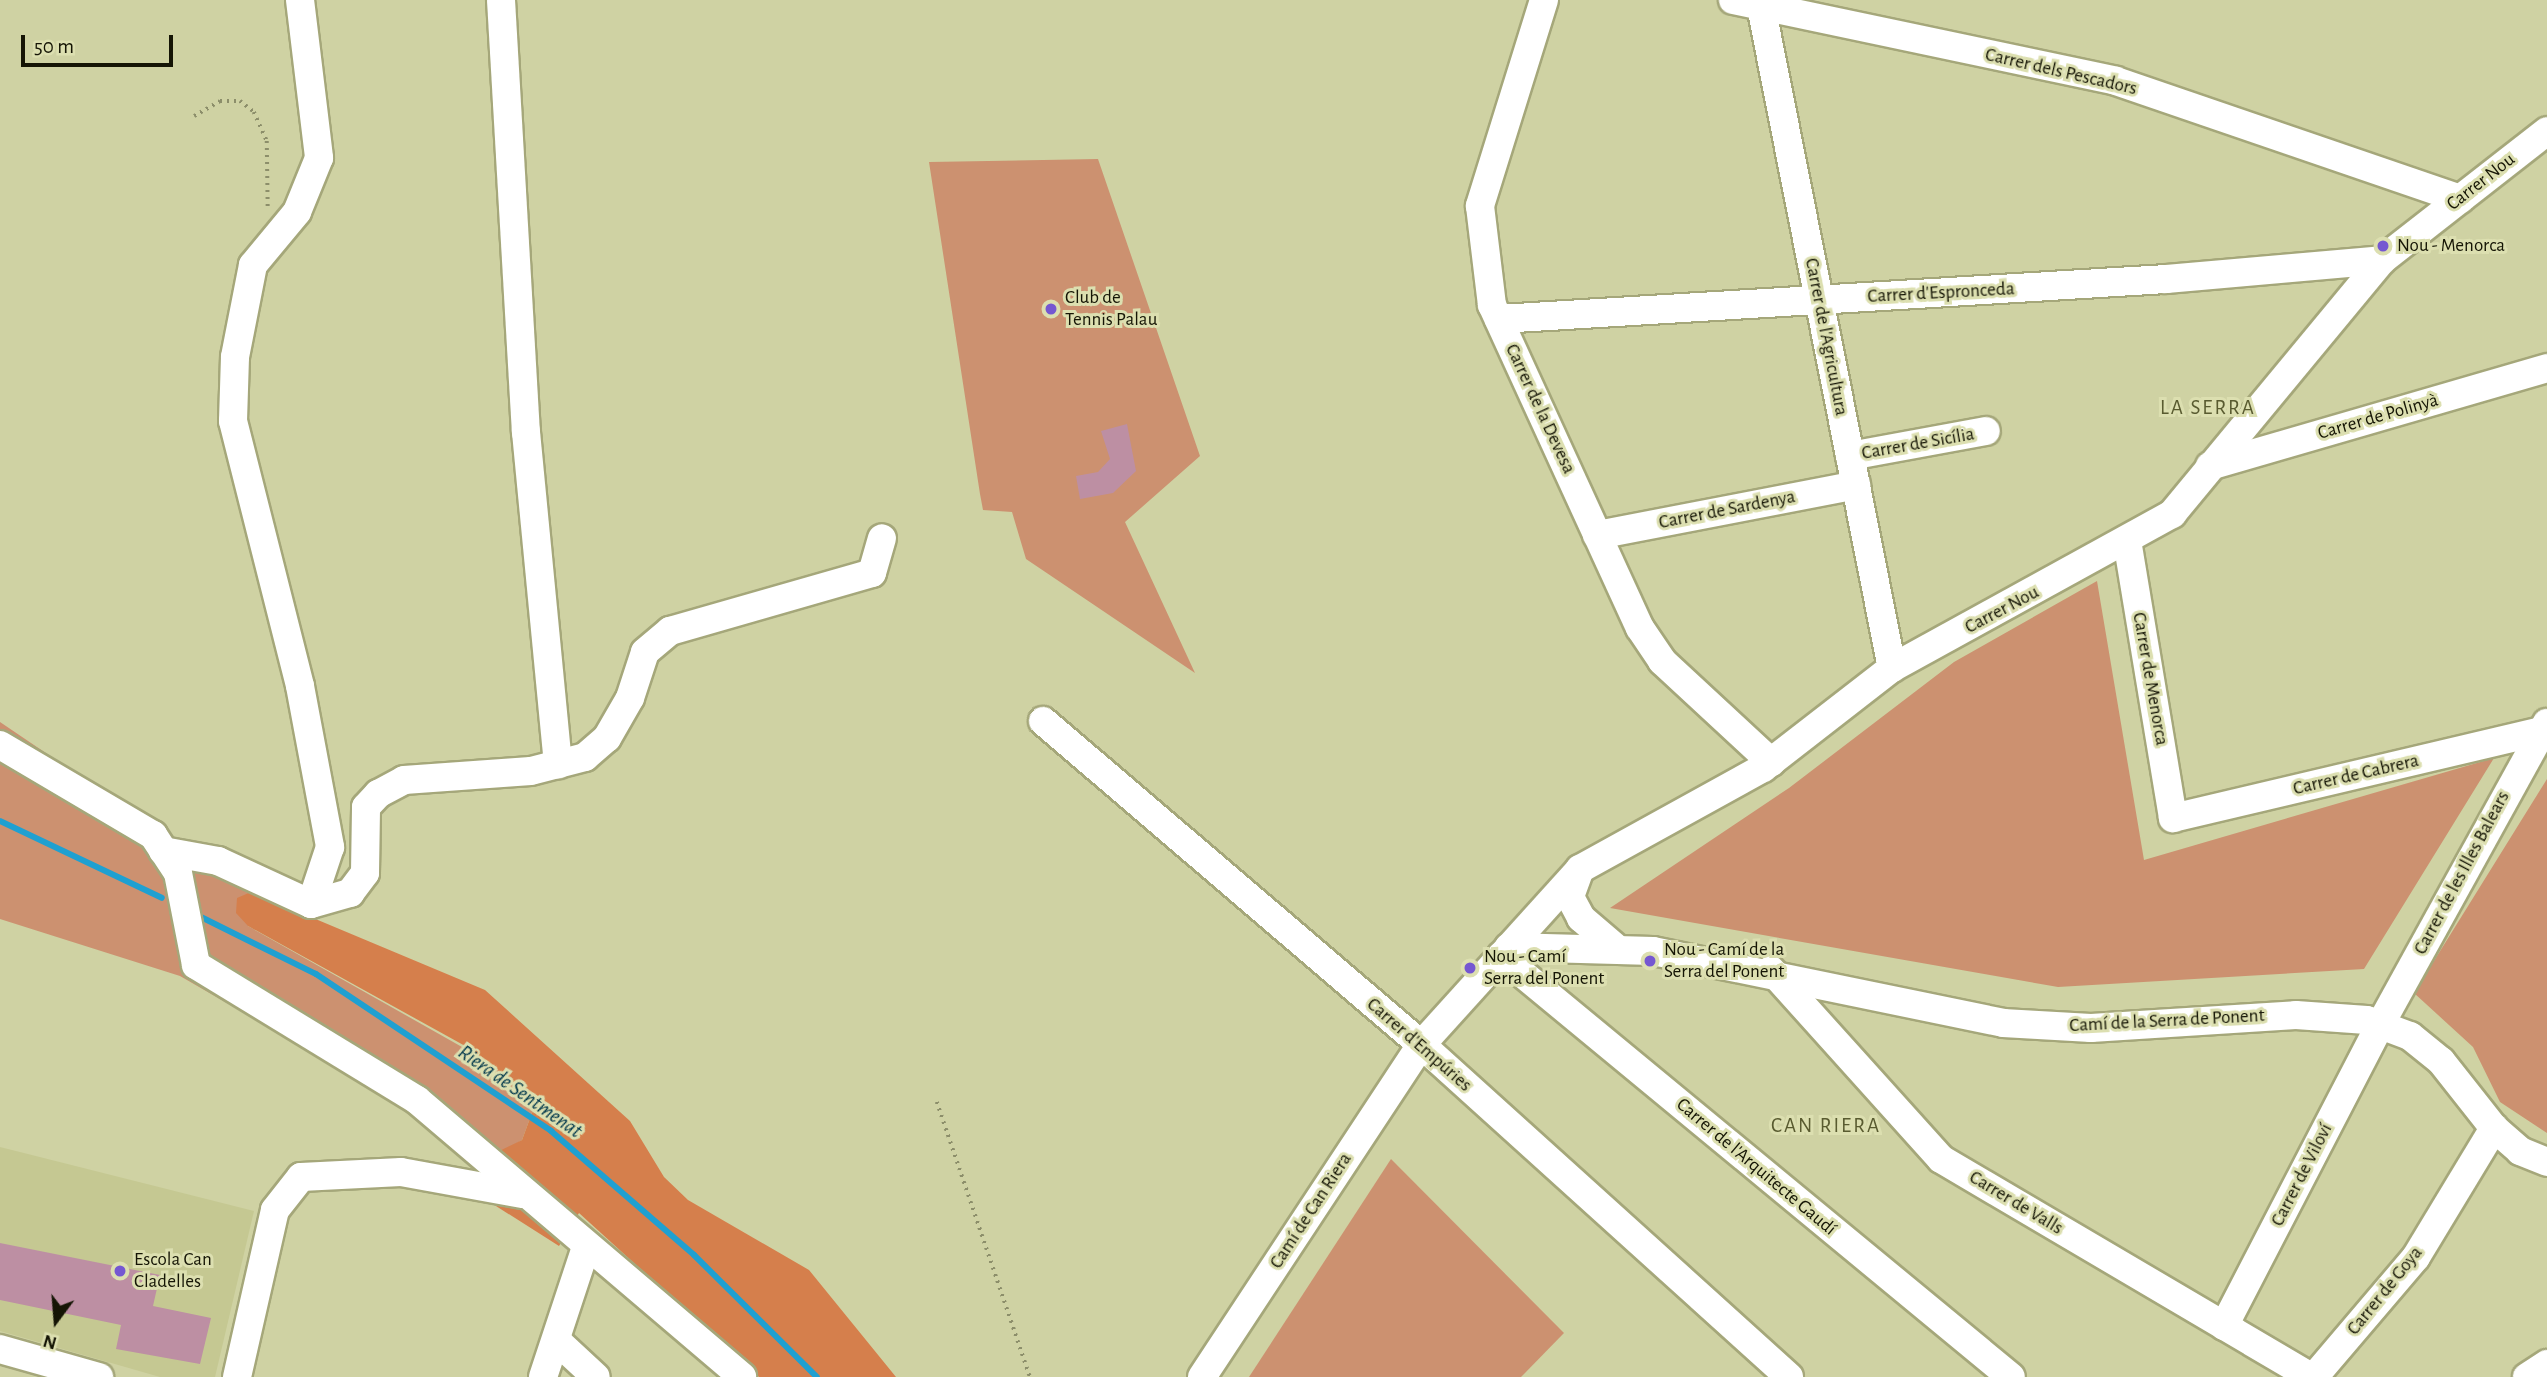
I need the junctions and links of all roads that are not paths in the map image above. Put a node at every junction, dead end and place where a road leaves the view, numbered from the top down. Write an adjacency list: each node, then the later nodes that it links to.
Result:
1 (300, 0): 28 (street)
2 (501, 0): 24 (street)
3 (1544, 0): 10 (street, Carrer de la Devesa)
4 (1733, 0): 5 (street, Carrer dels Pescadors)
5 (1761, 6): 7 (street, Carrer dels Pescadors); 9 (street, Carrer de l'Agricultura)
6 (2547, 131): 7 (street, Carrer Nou)
7 (2460, 199): 8 (street, Carrer Nou)
8 (2382, 260): 9 (street, Carrer d'Espronceda); 14 (street, Carrer Nou)
9 (1819, 299): 10 (street, Carrer d'Espronceda); 13 (street, Carrer de l'Agricultura)
10 (1499, 319): 16 (street, Carrer de la Devesa)
11 (2547, 368): 14 (street, Carrer de Polinyà)
12 (1986, 431): 13 (street, Carrer de Sicília)
13 (1850, 456): 15 (street, Carrer de l'Agricultura)
14 (2210, 466): 18 (street, Carrer Nou)
15 (1856, 485): 16 (street, Carrer de Sardenya); 19 (street, Carrer de l'Agricultura)
16 (1597, 535): 23 (street, Carrer de la Devesa)
17 (882, 538): 24 (street)
18 (2127, 540): 19 (street, Carrer Nou); 25 (street, Carrer de Menorca)
19 (1892, 668): 23 (street, Carrer Nou)
20 (1043, 721): 33 (street, Carrer d'Empúries)
21 (2542, 727): 25 (street, Carrer de Cabrera); 32 (street, Carrer de les Illes Balears)
22 (0, 745): 26 (street)
23 (1772, 762): 27 (street, Carrer Nou)
24 (558, 764): 28 (street)
25 (2173, 818)
26 (163, 851): 28 (street); 36 (street)
27 (1580, 869): 29 (street); 30 (street, Carrer Nou)
28 (311, 904)
29 (1614, 946): 30 (street, Camí de la Serra de Ponent); 31 (street, Camí de la Serra de Ponent)
30 (1505, 952): 33 (street, Carrer Nou); 42 (street, Carrer de l'Arquitecte Gaudí)
31 (1770, 970): 32 (street, Camí de la Serra de Ponent); 38 (street, Carrer de Valls)
32 (2380, 1025): 34 (street, Camí de la Serra de Ponent); 38 (street, Carrer de Viloví)
33 (1420, 1045): 48 (street, Camí de Can Riera); 49 (street, Carrer d'Empúries)
34 (2494, 1128): 35 (street, Camí de la Serra de Ponent); 50 (street, Carrer de Goya)
35 (2547, 1162)
36 (524, 1195): 37 (street); 44 (street)
37 (585, 1250): 39 (street); 47 (street)
38 (2224, 1326): 50 (street, Carrer de Valls)
39 (556, 1340): 45 (street); 46 (street)
40 (0, 1349): 43 (street)
41 (2547, 1364): 51 (street)
42 (1994, 1372)
43 (99, 1377)
44 (237, 1377)
45 (543, 1377)
46 (596, 1377)
47 (742, 1377)
48 (1202, 1377)
49 (1789, 1377)
50 (2312, 1377)
51 (2527, 1377)

